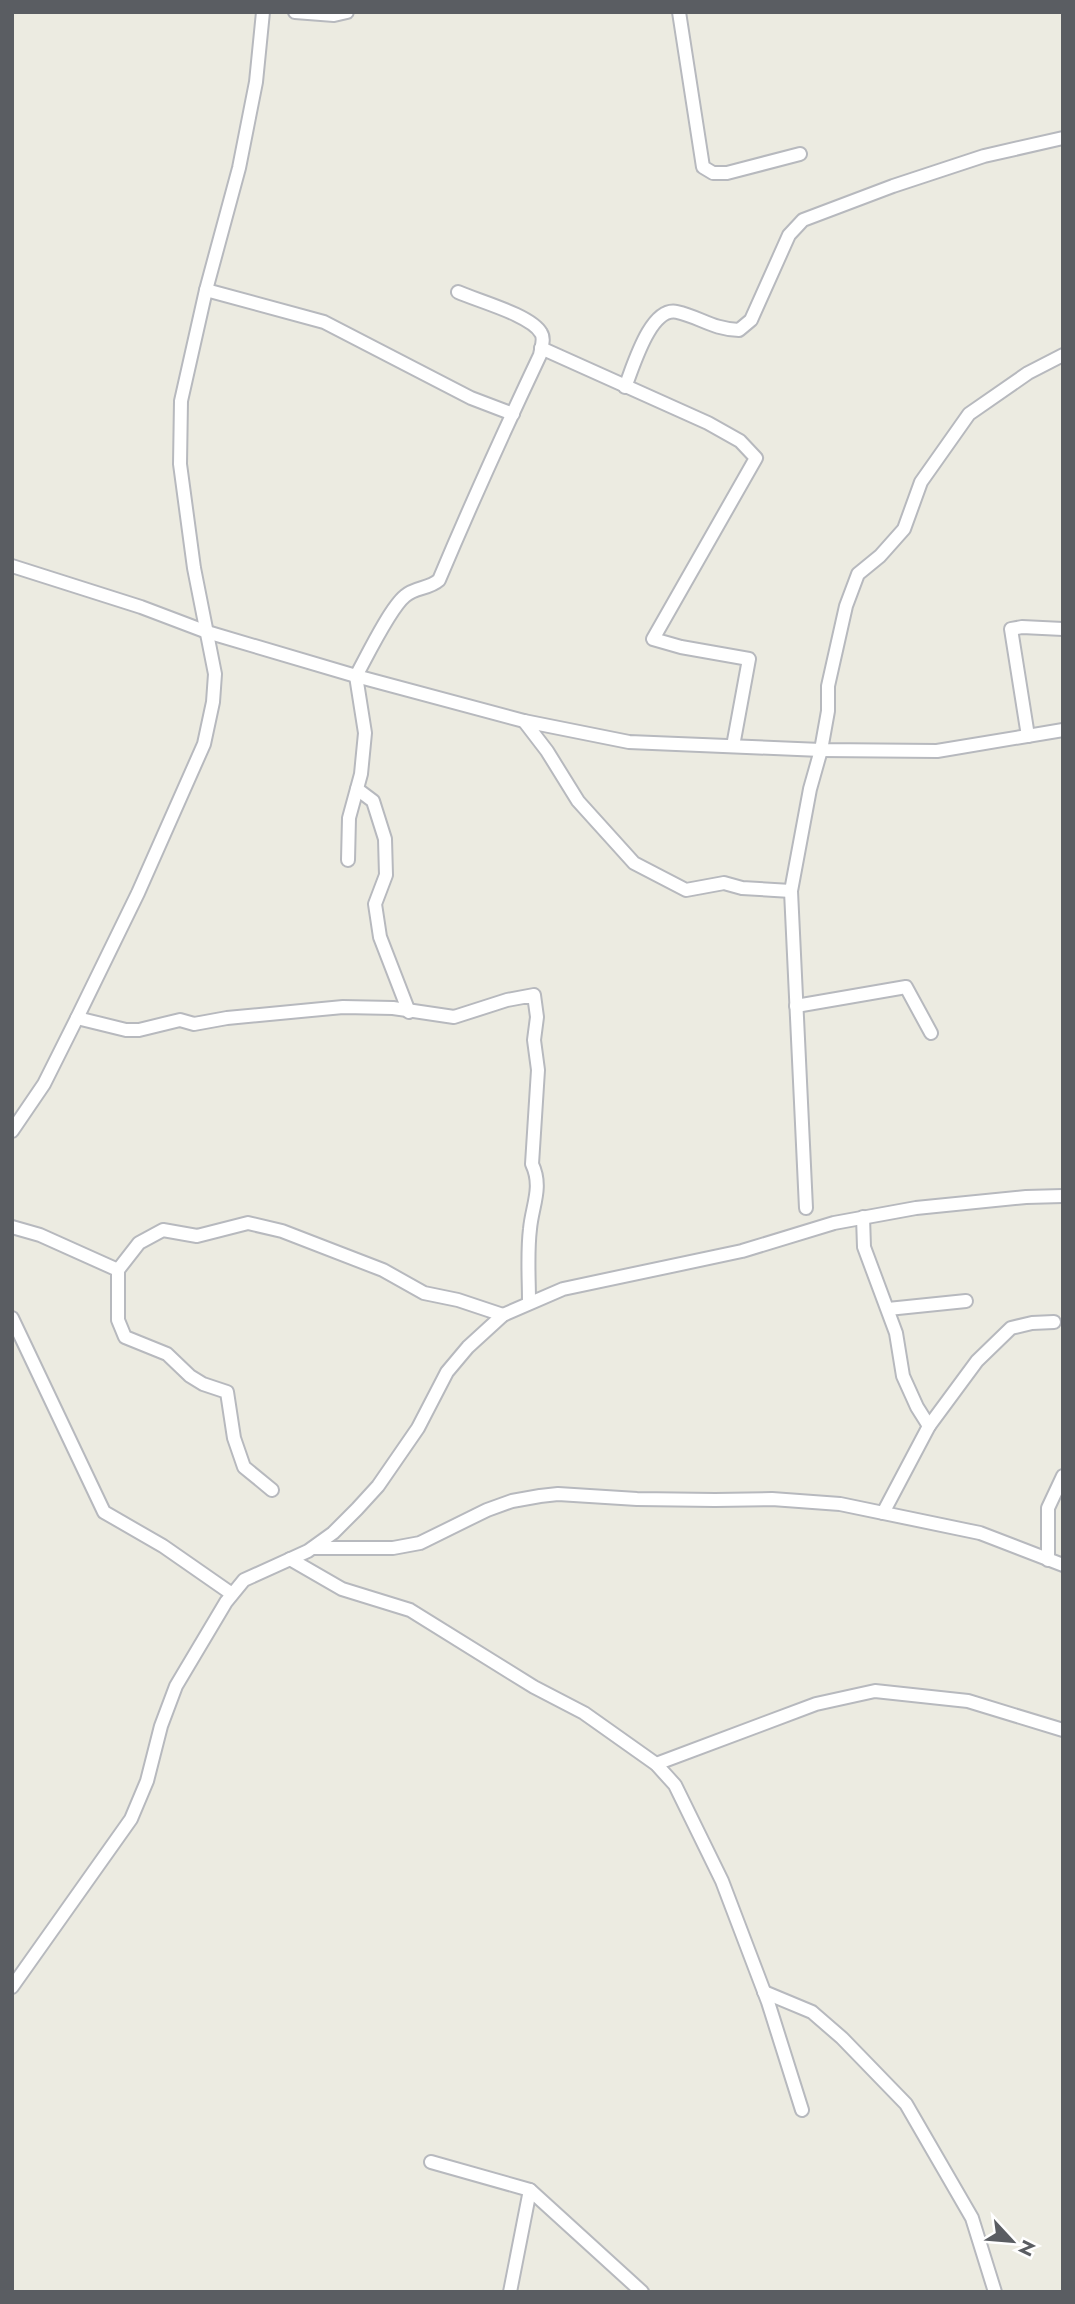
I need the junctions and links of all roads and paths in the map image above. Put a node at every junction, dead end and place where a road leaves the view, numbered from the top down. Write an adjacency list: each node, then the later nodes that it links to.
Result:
1 (263, 12): 7 (street)
2 (295, 12): 3 (street)
3 (347, 12)
4 (679, 12): 6 (street)
5 (1063, 138): 11 (street)
6 (800, 154)
7 (206, 290): 12 (street); 15 (street)
8 (458, 292): 9 (street)
9 (541, 348): 11 (street); 12 (street)
10 (1063, 355): 21 (street)
11 (625, 387): 20 (street)
12 (513, 414): 16 (street)
13 (12, 566): 15 (street)
14 (1063, 629): 19 (street)
15 (206, 632): 16 (street); 27 (street)
16 (356, 677): 17 (street); 22 (street)
17 (524, 721): 20 (street); 24 (street)
18 (1063, 730): 19 (street)
19 (1028, 736): 21 (street)
20 (733, 746): 21 (street)
21 (821, 750): 24 (street)
22 (357, 789): 23 (street); 26 (street)
23 (348, 860)
24 (791, 891): 25 (street)
25 (796, 1006): 28 (street); 31 (street)
26 (409, 1012): 27 (street); 36 (street)
27 (77, 1018): 29 (street)
28 (931, 1033)
29 (12, 1131)
30 (1063, 1196): 32 (street)
31 (806, 1208)
32 (863, 1217): 36 (street); 37 (street)
33 (12, 1227): 34 (street)
34 (118, 1270): 38 (street); 43 (street)
35 (966, 1301): 37 (street)
36 (529, 1302): 38 (street)
37 (888, 1309): 41 (street)
38 (503, 1315): 45 (street)
39 (12, 1318): 49 (street)
40 (1054, 1322): 41 (street)
41 (929, 1426): 44 (street)
42 (1063, 1476): 47 (street)
43 (272, 1490)
44 (883, 1513): 45 (street); 47 (street)
45 (313, 1548): 46 (street)
46 (290, 1559): 49 (street); 51 (street)
47 (1048, 1560): 48 (street)
48 (1063, 1565)
49 (232, 1594): 52 (street)
50 (1063, 1730): 51 (street)
51 (656, 1764): 53 (street)
52 (12, 1987)
53 (764, 1992): 54 (street); 59 (street)
54 (803, 2110)
55 (431, 2161): 56 (street)
56 (530, 2190): 57 (street); 58 (street)
57 (510, 2292)
58 (642, 2292)
59 (995, 2292)

